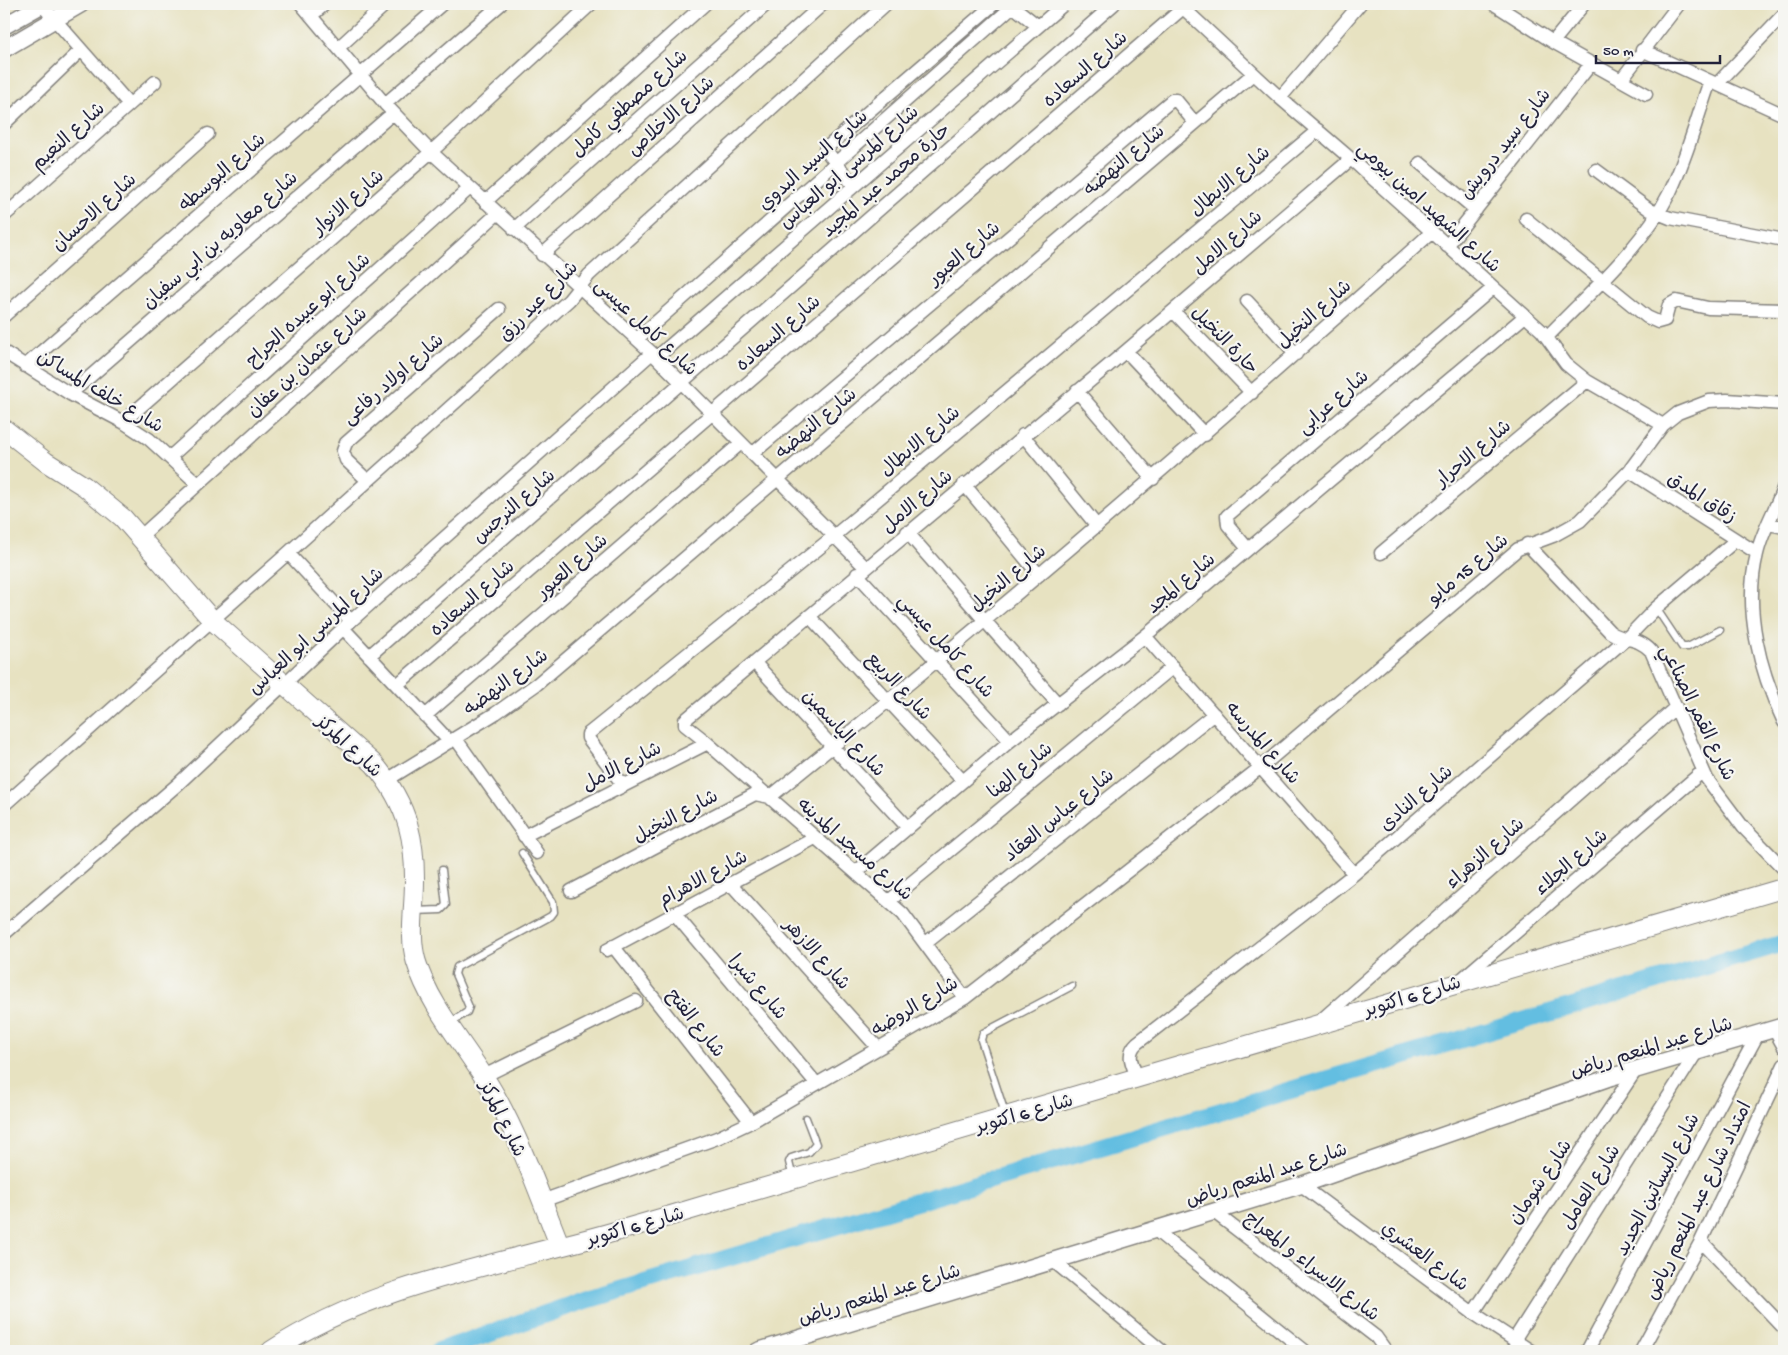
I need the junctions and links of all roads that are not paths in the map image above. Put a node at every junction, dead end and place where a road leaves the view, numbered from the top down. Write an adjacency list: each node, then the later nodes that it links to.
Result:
1 (42, 4): 24 (street); 25 (street)
2 (81, 4): 24 (street)
3 (302, 4): 23 (street, شارع كامل عيسى)
4 (325, 4): 23 (street)
5 (386, 4): 28 (street)
6 (442, 4): 34 (street, شارع البوسطه)
7 (501, 4): 41 (street, شارع معاويه بن ابي سفيان)
8 (591, 4): 47 (street, شارع الانوار)
9 (705, 4): 54 (street)
10 (767, 4): 60 (street, شارع مصطفي كامل)
11 (823, 4): 64 (street, شارع الاخلاص)
12 (886, 4): 66 (street, شارع عيد رزق)
13 (994, 4): 49 (street)
14 (1064, 4): 26 (street, شارع المرسى ابو العباس)
15 (1114, 4): 82 (street, حارة محمد عبد المجيد)
16 (1360, 4): 39 (street)
17 (1494, 4): 27 (street)
18 (1584, 4): 27 (street)
19 (1679, 4): 31 (street)
20 (1012, 5): 26 (street); 49 (street, شارع السيد البدوي)
21 (1181, 6): 33 (street, شارع الشهيد امين بيومي); 87 (street, شارع السعاده)
22 (1784, 14): 37 (street)
23 (312, 16): 28 (street, شارع كامل عيسى)
24 (54, 19): 29 (street); 30 (street)
25 (4, 26)
26 (1038, 26): 52 (street, شارع المرسى ابو العباس)
27 (1553, 42): 32 (street)
28 (338, 48): 34 (street, شارع كامل عيسى)
29 (4, 49)
30 (81, 50): 40 (street); 44 (street)
31 (1642, 50): 35 (street); 37 (street)
32 (1591, 64): 35 (street); 55 (street, شارع سيد درويش)
33 (1253, 74): 39 (street, شارع الشهيد امين بيومي); 43 (street, شارع النهضه)
34 (360, 75): 41 (street, شارع كامل عيسى); 80 (street, شارع البوسطه)
35 (1621, 80): 38 (street)
36 (155, 82): 40 (street, شارع النعيم)
37 (1713, 82): 42 (street); 57 (street)
38 (1646, 94)
39 (1280, 98): 45 (street, شارع الشهيد امين بيومي)
40 (129, 104): 58 (street, شارع النعيم)
41 (389, 108): 47 (street, شارع كامل عيسى); 85 (street, شارع معاويه بن ابي سفيان)
42 (1784, 115)
43 (1195, 123): 94 (street, شارع العبور); 97 (street, شارع النهضه)
44 (4, 124)
45 (1318, 130): 48 (street, شارع الشهيد امين بيومي); 108 (street, شارع الابطال)
46 (208, 134): 72 (street, شارع الاحسان)
47 (431, 152): 53 (street, شارع كامل عيسى); 88 (street, شارع الانوار)
48 (1351, 159): 61 (street, شارع الشهيد امين بيومي); 71 (street, شارع الامل)
49 (835, 163): 52 (street); 75 (street, شارع السيد البدوي)
50 (1420, 163): 55 (street)
51 (1596, 170): 57 (street)
52 (854, 186): 79 (street, شارع المرسى ابو العباس)
53 (470, 188): 54 (street, شارع كامل عيسى); 95 (street, شارع ابو عبيده الجراح)
54 (485, 202): 56 (street, شارع كامل عيسى)
55 (1476, 210): 63 (street, شارع سيد درويش)
56 (497, 214): 60 (street, شارع كامل عيسى); 100 (street, شارع عثمان بن عفان)
57 (1657, 214): 62 (street); 65 (street)
58 (4, 216)
59 (1526, 219): 65 (street)
60 (514, 229): 64 (street, شارع كامل عيسى)
61 (1432, 232): 63 (street, شارع الشهيد امين بيومي); 78 (street, شارع النخيل)
62 (1784, 240)
63 (1447, 246): 67 (street, شارع الشهيد امين بيومي)
64 (542, 255): 66 (street, شارع كامل عيسى)
65 (1601, 280): 70 (street); 74 (street)
66 (578, 288): 75 (street, شارع كامل عيسى); 99 (street, شارع عيد رزق)
67 (1492, 289): 73 (street, شارع الشهيد امين بيومي); 111 (street, شارع عرابى)
68 (1247, 301): 78 (street)
69 (499, 309): 99 (street, شارع اولاد رفاعى)
70 (1784, 310)
71 (1173, 311): 76 (street, شارع الامل); 84 (street, حارة النخيل)
72 (4, 316)
73 (1525, 316): 74 (street, شارع الشهيد امين بيومي); 111 (street, شارع المجد)
74 (1546, 337): 81 (street, شارع الشهيد امين بيومي)
75 (636, 339): 79 (street, شارع كامل عيسى)
76 (1126, 351): 83 (street, شارع الامل); 92 (street)
77 (4, 352): 80 (street, شارع خلف المساكن)
78 (1296, 354): 84 (street, شارع النخيل)
79 (654, 355): 82 (street, شارع كامل عيسى); 121 (street, شارع المرسى ابو العباس)
80 (25, 366): 85 (street, شارع خلف المساكن)
81 (1587, 381): 89 (street, شارع الشهيد امين بيومي); 113 (street, شارع الاحرار)
82 (682, 383): 87 (street, شارع كامل عيسى); 125 (street, شارع النرجس)
83 (1077, 391): 91 (street, شارع الامل); 98 (street)
84 (1252, 393): 92 (street, شارع النخيل)
85 (70, 394): 88 (street, شارع خلف المساكن)
86 (1784, 404): 89 (street, شارع 15 مايو)
87 (711, 413): 93 (street, شارع كامل عيسى); 130 (street, شارع السعاده)
88 (124, 422): 95 (street, شارع خلف المساكن)
89 (1663, 425): 96 (street, شارع 15 مايو)
90 (4, 429): 107 (main road, شارع المركز)
91 (1024, 435): 101 (street, شارع الامل); 104 (street)
92 (1205, 435): 98 (street, شارع النخيل)
93 (741, 443): 94 (street, شارع كامل عيسى); 136 (street, شارع العبور)
94 (752, 454): 97 (street, شارع كامل عيسى)
95 (170, 457): 100 (street, شارع خلف المساكن)
96 (1629, 471): 109 (street, زقاق المدق); 110 (street, شارع 15 مايو)
97 (777, 479): 108 (street, شارع كامل عيسى); 138 (street, شارع النهضه)
98 (1153, 479): 104 (street, شارع النخيل)
99 (368, 481): 112 (street, شارع عيد رزق)
100 (198, 484): 107 (street, شارع عثمان بن عفان)
101 (964, 484): 106 (street, شارع الامل); 116 (street)
102 (1784, 486): 103 (street)
103 (1768, 524): 105 (street); 114 (street)
104 (1097, 526): 116 (street, شارع النخيل)
105 (1784, 527)
106 (907, 532): 115 (street, شارع الامل); 120 (street)
107 (141, 536): 119 (main road, شارع المركز)
108 (834, 536): 115 (street, شارع كامل عيسى); 146 (street, شارع الابطال)
109 (1736, 540): 114 (street, زقاق المدق); 117 (street, شارع النادى)
110 (1527, 544): 124 (street, شارع القمر الصناعي); 142 (street, شارع 15 مايو)
111 (1248, 549): 123 (street, شارع المجد)
112 (288, 553): 119 (street, شارع عيد رزق); 121 (street)
113 (1380, 553)
114 (1757, 553): 131 (street)
115 (861, 571): 118 (street, شارع الامل); 126 (street, شارع كامل عيسي)
116 (1039, 575): 120 (street, شارع النخيل)
117 (1656, 608): 122 (lane); 124 (street, شارع النادى)
118 (809, 616): 127 (street, شارع الامل); 132 (street, شارع الربيع)
119 (212, 620): 129 (main road, شارع المركز); 148 (street, شارع عيد رزق)
120 (985, 621): 126 (street, شارع النخيل); 133 (street)
121 (347, 624): 125 (street); 129 (street, شارع المرسى ابو العباس)
122 (1720, 630)
123 (1145, 636): 128 (street, شارع المدرسه); 133 (street, شارع المجد)
124 (1627, 638): 134 (street, شارع القمر الصناعي); 157 (street, شارع النادى)
125 (369, 656): 130 (street)
126 (937, 661): 132 (street, شارع النخيل); 140 (street, شارع كامل عيسي)
127 (754, 662): 139 (street, شارع الامل); 141 (street, شارع الياسمين)
128 (1173, 667): 135 (street, شارع المدرسه); 161 (street, شارع الهنا)
129 (283, 684): 144 (main road, شارع المركز); 164 (street, شارع المرسى ابو العباس)
130 (397, 686): 136 (street)
131 (1779, 698): 137 (street)
132 (889, 701): 141 (street, شارع النخيل); 145 (street, شارع الربيع)
133 (1058, 704): 140 (street, شارع المجد)
134 (1676, 707): 143 (street, شارع القمر الصناعي); 172 (street, شارع الزهراء)
135 (1214, 714): 142 (street, شارع المدرسه); 165 (street, شارع عباس العقاد)
136 (425, 716): 138 (street)
137 (1784, 722)
138 (453, 740): 144 (street, شارع النهضه); 150 (street)
139 (705, 741): 146 (street, شارع الامل); 147 (street, شارع مسجد المدينه)
140 (1010, 741): 145 (street, شارع المجد)
141 (832, 747): 147 (street, شارع النخيل); 149 (street, شارع الياسمين)
142 (1260, 767): 157 (street, شارع المدرسه); 169 (street, شارع الروضه)
143 (1703, 771): 154 (street, شارع القمر الصناعي); 167 (street, شارع الجلاء)
144 (388, 780): 162 (main road, شارع المركز)
145 (963, 781): 149 (street, شارع المجد)
146 (623, 786): 150 (street, شارع الامل)
147 (770, 797): 151 (street, شارع مسجد المدينه); 160 (street, شارع النخيل)
148 (4, 805)
149 (908, 828): 156 (street, شارع المجد)
150 (524, 836): 153 (street)
151 (815, 838): 156 (street, شارع مسجد المدينه); 158 (street, شارع الاهرام)
152 (522, 853): 171 (lane)
153 (537, 853)
154 (1784, 869)
155 (442, 870): 162 (lane)
156 (856, 872): 161 (street, شارع مسجد المدينه)
157 (1354, 874): 181 (street, شارع النادى)
158 (730, 883): 163 (street, شارع الاهرام); 176 (street, شارع الازهر)
159 (1784, 888): 167 (main road, شارع 6 اكتوبر)
160 (571, 891)
161 (889, 901): 165 (street, شارع مسجد المدينه)
162 (413, 911): 171 (main road, شارع المركز)
163 (674, 913): 166 (street, شارع الاهرام); 182 (street, شارع شبرا)
164 (4, 934)
165 (926, 944): 169 (street, شارع مسجد المدينه)
166 (610, 948): 185 (street, شارع الفتح)
167 (1461, 980): 172 (main road, شارع 6 اكتوبر)
168 (1072, 986): 183 (lane)
169 (965, 998): 176 (street, شارع الروضه)
170 (636, 1000): 180 (street)
171 (449, 1023): 180 (main road, شارع المركز)
172 (1316, 1024): 181 (main road, شارع 6 اكتوبر)
173 (1779, 1027): 174 (street, شارع عبد المنعم رياض); 175 (street)
174 (1758, 1034): 177 (street, شارع عبد المنعم رياض); 203 (street, شارع البساتين الجديد)
175 (1784, 1047)
176 (878, 1048): 182 (street, شارع الروضه)
177 (1696, 1053): 179 (street, شارع عبد المنعم رياض); 196 (street, شارع العامل)
178 (1784, 1065): 191 (street, امتداد شارع عبد المنعم رياض)
179 (1636, 1070): 187 (street, شارع عبد المنعم رياض); 194 (street, شارع شومان)
180 (484, 1076): 188 (main road, شارع المركز)
181 (1138, 1079): 183 (main road, شارع 6 اكتوبر)
182 (816, 1083): 185 (street, شارع الروضه)
183 (1007, 1117): 186 (main road, شارع 6 اكتوبر)
184 (806, 1118): 186 (lane)
185 (751, 1122): 188 (street, شارع الروضه)
186 (793, 1179): 192 (main road, شارع 6 اكتوبر)
187 (1301, 1185): 189 (street, شارع عبد المنعم رياض); 194 (street, شارع العشري)
188 (542, 1201): 192 (main road, شارع المركز)
189 (1214, 1212): 190 (street, شارع عبد المنعم رياض); 201 (street, شارع الاسراء و المعراج)
190 (1154, 1229): 193 (street, شارع عبد المنعم رياض); 200 (street)
191 (1701, 1241): 195 (street); 204 (street, امتداد شارع عبد المنعم رياض)
192 (560, 1246): 197 (main road, شارع 6 اكتوبر)
193 (1052, 1260): 198 (street, شارع عبد المنعم رياض); 199 (street)
194 (1473, 1312): 196 (street, شارع العشري)
195 (1784, 1328)
196 (1514, 1340): 202 (street, شارع العشري)
197 (271, 1351)
198 (758, 1351)
199 (1162, 1351)
200 (1305, 1351)
201 (1386, 1351)
202 (1531, 1351)
203 (1587, 1351)
204 (1641, 1351)

